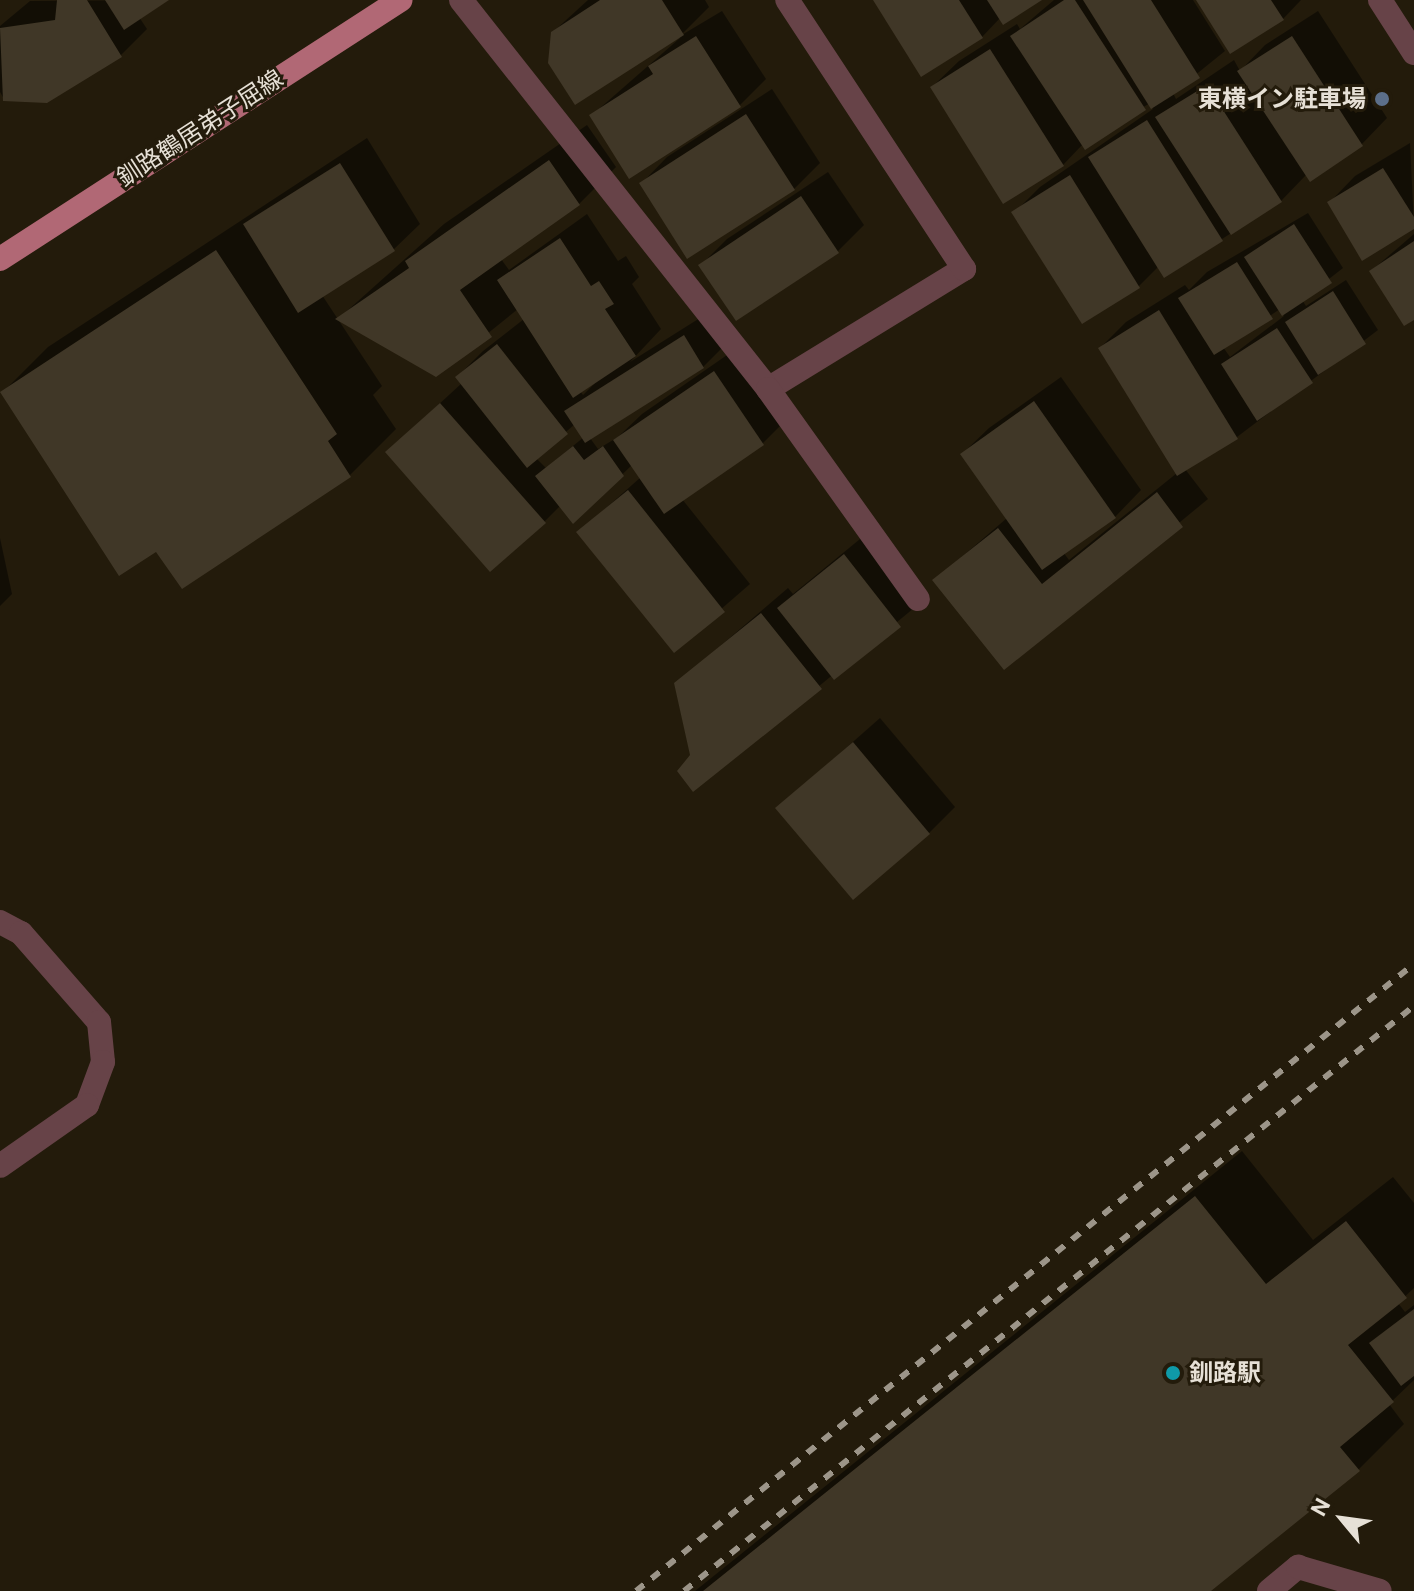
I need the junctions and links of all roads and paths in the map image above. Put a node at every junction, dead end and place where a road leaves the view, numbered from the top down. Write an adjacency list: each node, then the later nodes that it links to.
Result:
1 (401, 0): 6 (main road, 釧路鶴居弟子屈線)
2 (461, 0): 7 (street)
3 (787, 0): 7 (street)
4 (1380, 0): 5 (street)
5 (1414, 53)
6 (0, 259)
7 (768, 389): 8 (street)
8 (918, 599)
9 (0, 922): 10 (street)
10 (0, 1166)
11 (1269, 1591): 12 (street)
12 (1380, 1591)

